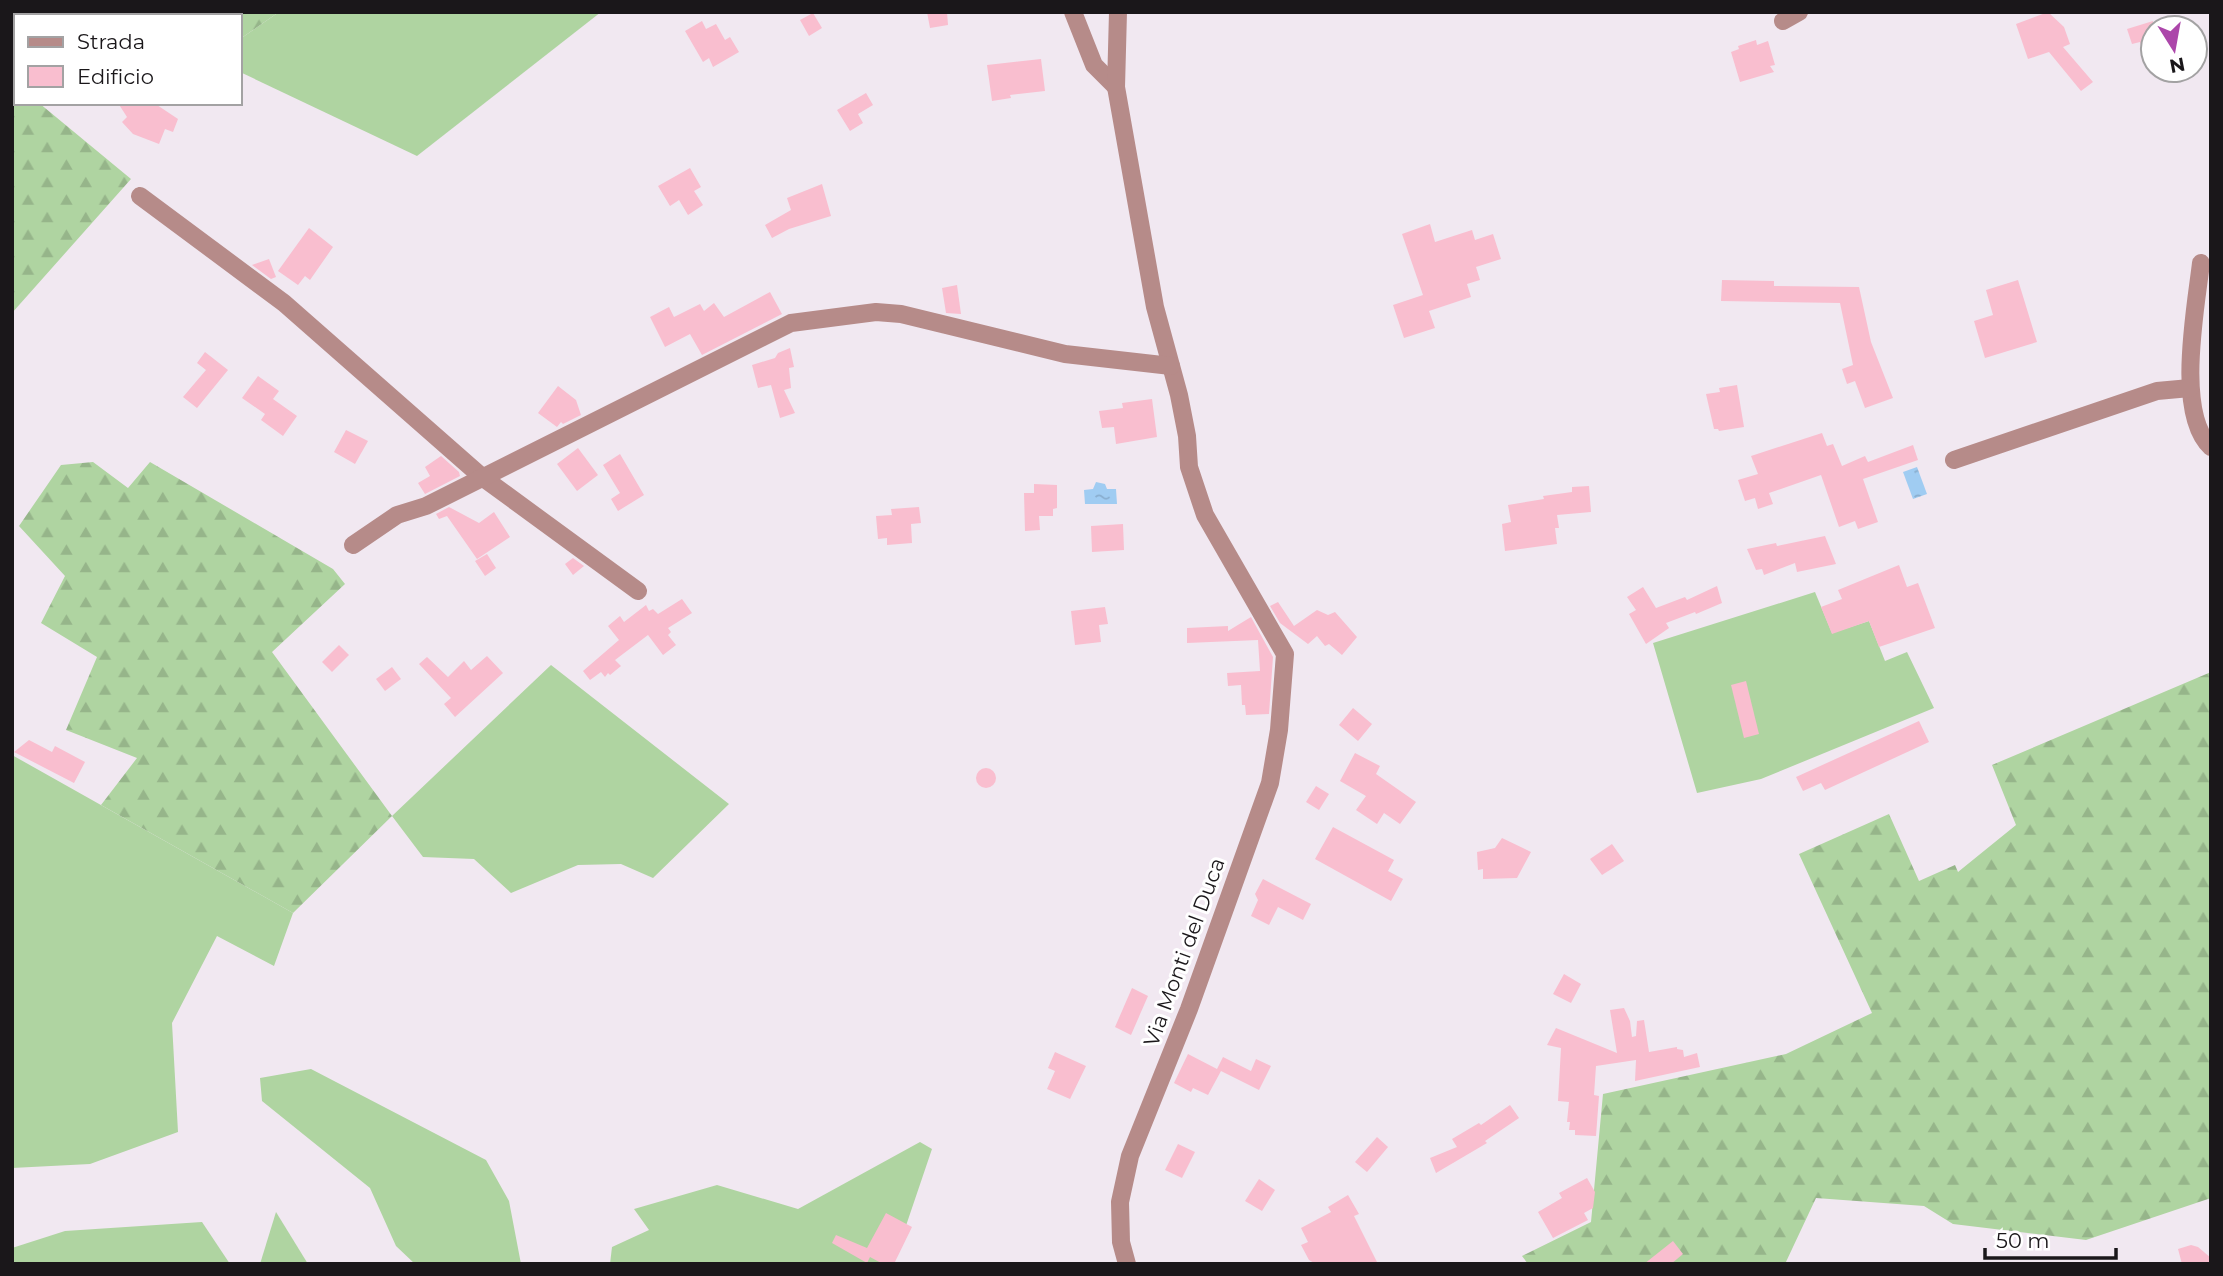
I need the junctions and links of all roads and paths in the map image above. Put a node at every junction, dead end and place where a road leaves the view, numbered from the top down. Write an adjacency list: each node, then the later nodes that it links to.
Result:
1 (1073, 12): 3 (street)
2 (1118, 12): 3 (street)
3 (1116, 88): 6 (street)
4 (140, 196): 10 (street)
5 (2201, 263): 7 (street)
6 (1171, 366): 10 (street); 13 (street, Via Monti del Duca)
7 (2190, 388): 8 (street); 9 (street)
8 (2211, 447)
9 (1954, 460)
10 (482, 477): 11 (street); 12 (street)
11 (353, 545)
12 (638, 591)
13 (1127, 1264)

